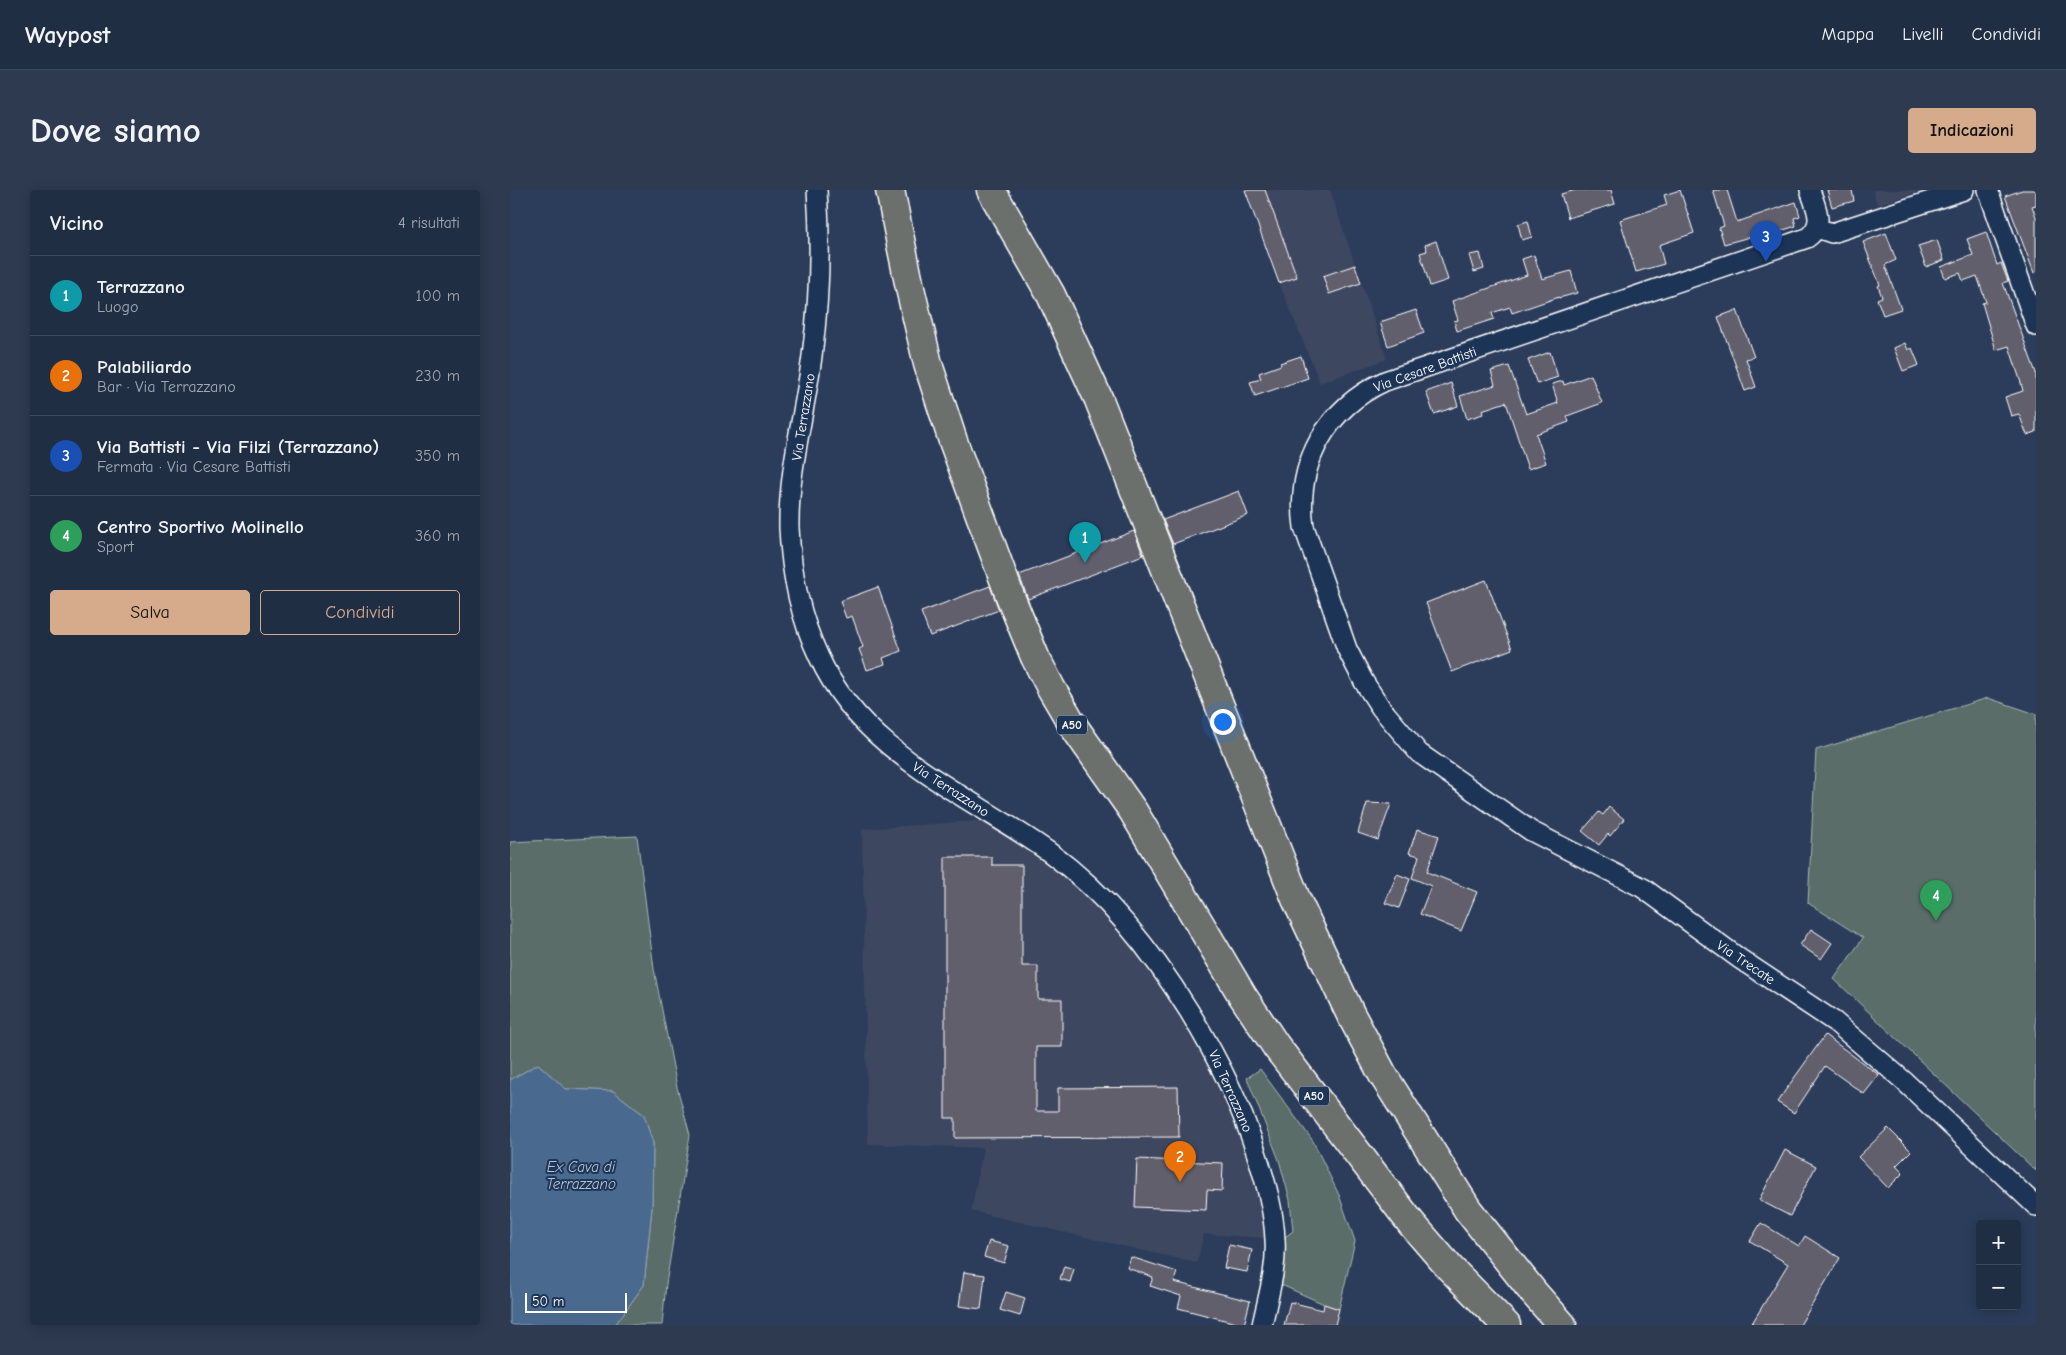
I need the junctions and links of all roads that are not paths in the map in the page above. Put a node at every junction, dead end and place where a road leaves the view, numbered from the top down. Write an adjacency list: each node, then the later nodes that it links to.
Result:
1 (817, 190): 11 (street, Via Terrazzano)
2 (890, 190): 12 (highway, A50)
3 (991, 190): 13 (highway)
4 (1810, 190): 7 (street)
5 (1964, 190): 7 (street)
6 (1988, 190): 8 (street)
7 (1817, 228): 9 (street, Via Cesare Battisti)
8 (2036, 326)
9 (1426, 758): 10 (street, Via Trecate)
10 (2036, 1206)
11 (1262, 1325)
12 (1506, 1325)
13 (1562, 1325)

